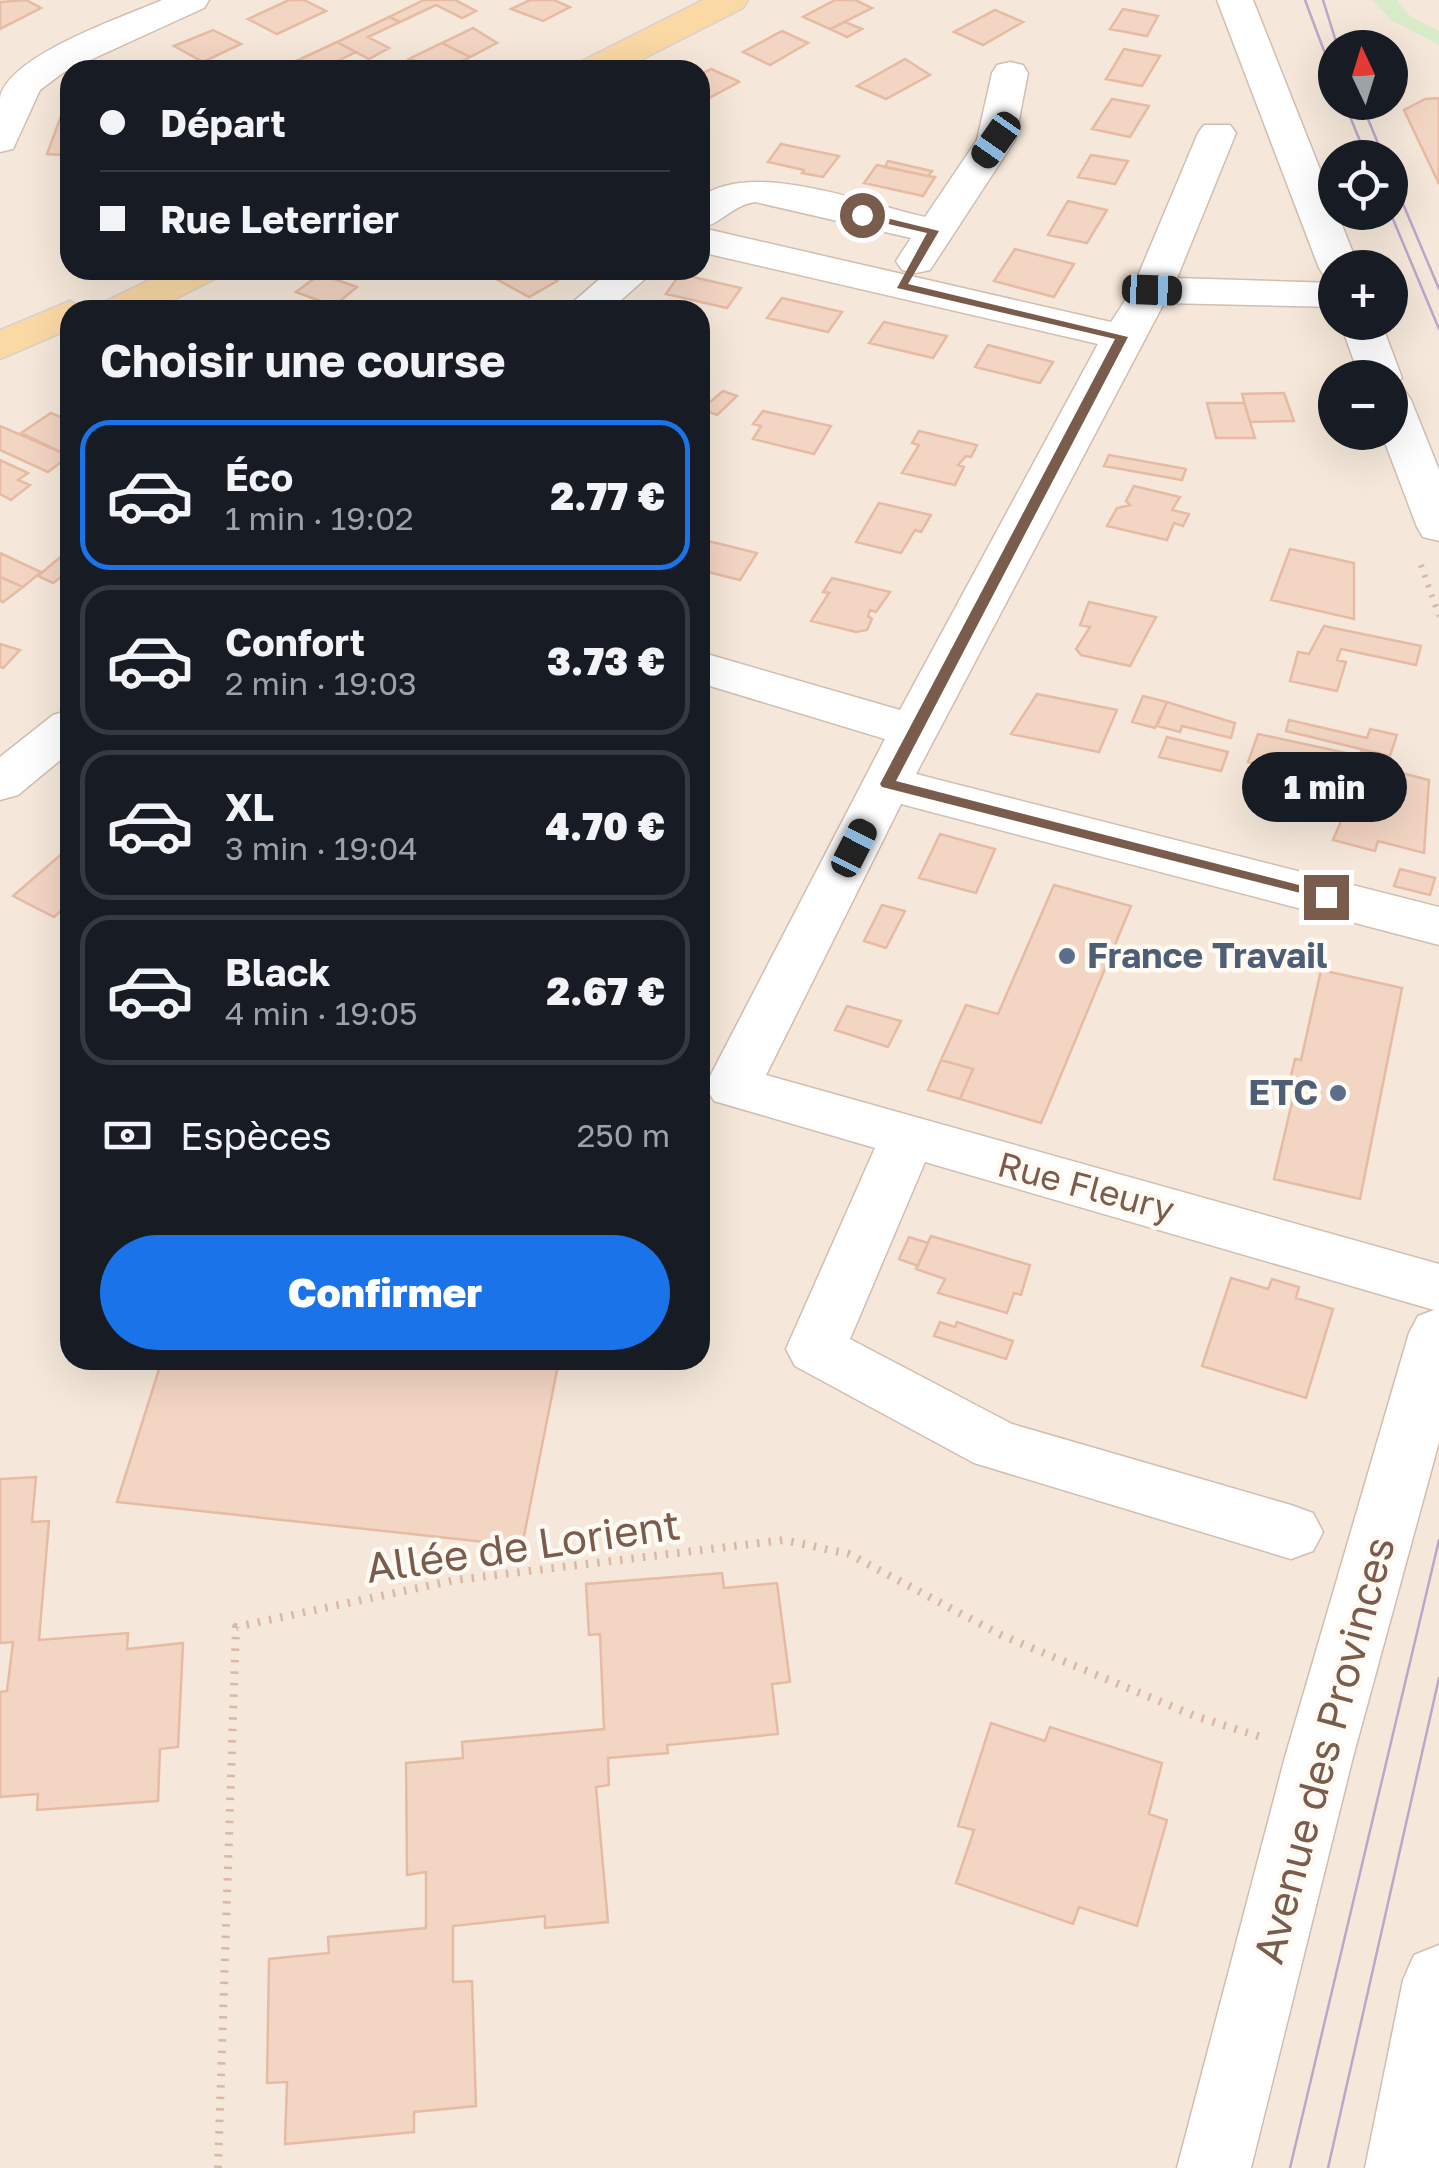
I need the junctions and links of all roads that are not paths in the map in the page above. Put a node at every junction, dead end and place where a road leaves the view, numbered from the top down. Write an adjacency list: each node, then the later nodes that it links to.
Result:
1 (192, 0): 8 (street)
2 (687, 0): 5 (main road)
3 (730, 0): 6 (main road)
4 (1235, 0): 14 (street)
5 (590, 60)
6 (594, 60)
7 (1010, 73): 12 (street)
8 (8, 106): 10 (street)
9 (1217, 133): 19 (street)
10 (0, 141)
11 (710, 209): 12 (street)
12 (934, 231): 18 (street)
13 (710, 242): 18 (street)
14 (1332, 250)
15 (136, 280): 21 (main road)
16 (181, 280): 22 (main road)
17 (622, 280): 23 (street)
18 (901, 286): 25 (street)
19 (1152, 290): 20 (street); 25 (street)
20 (1318, 295)
21 (95, 300)
22 (141, 300)
23 (597, 300)
24 (60, 317): 27 (main road)
25 (1122, 337): 32 (street)
26 (60, 339): 28 (main road)
27 (0, 346)
28 (0, 367)
29 (1408, 447): 30 (street)
30 (1439, 527)
31 (710, 669): 32 (street)
32 (913, 731): 35 (street)
33 (60, 734): 34 (street)
34 (0, 783)
35 (888, 784): 36 (street); 37 (street, Rue Fleury)
36 (1439, 926)
37 (907, 1138): 38 (street, Rue Fleury); 40 (street)
38 (1439, 1288)
39 (1439, 1333): 42 (street, Avenue des Provinces)
40 (1291, 1532)
41 (1439, 1980): 43 (street)
42 (1214, 2168)
43 (1402, 2168)

